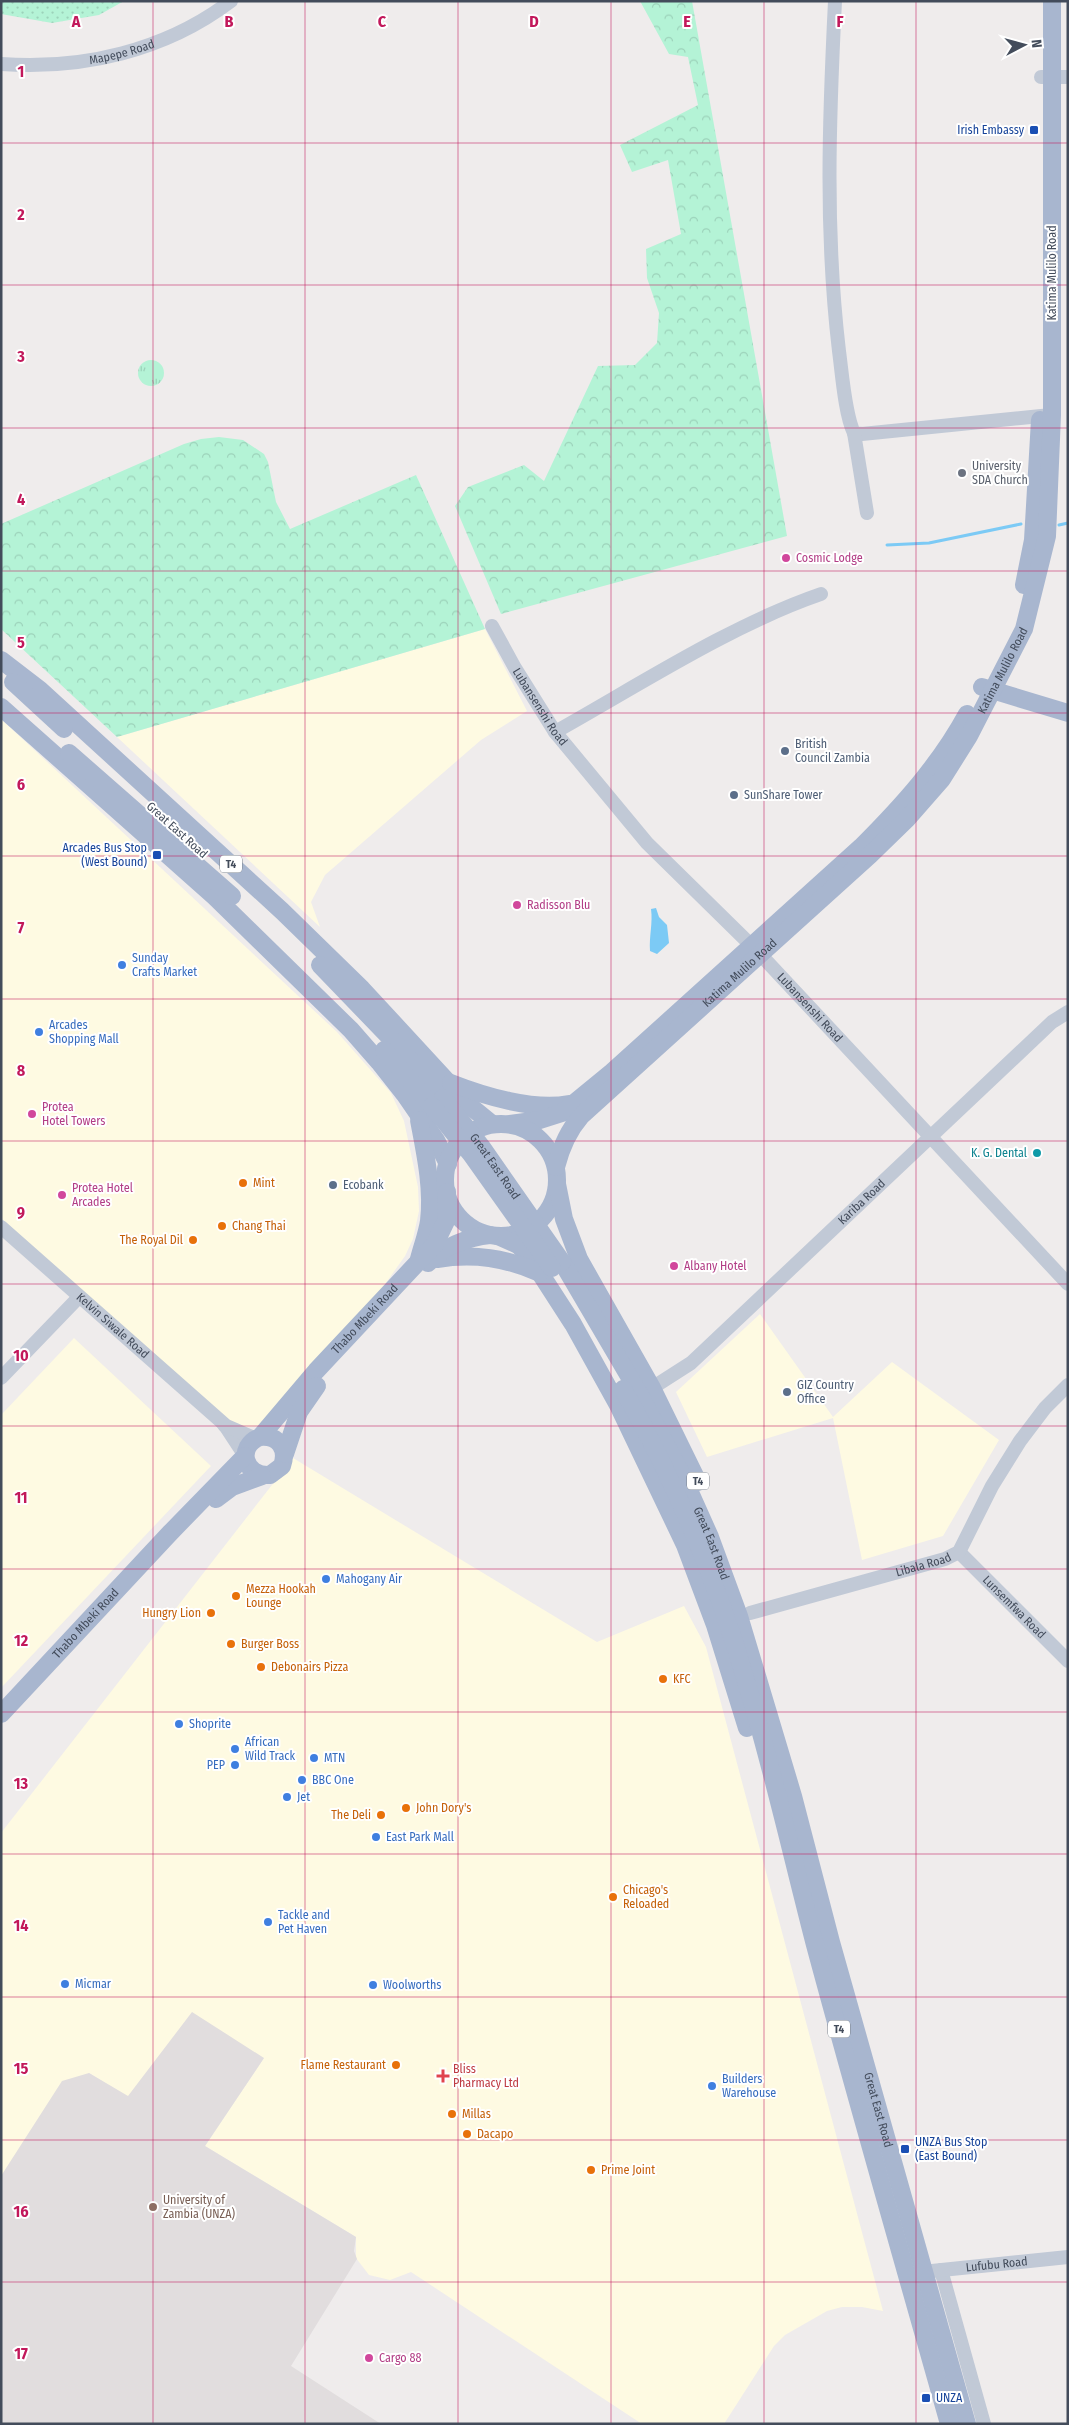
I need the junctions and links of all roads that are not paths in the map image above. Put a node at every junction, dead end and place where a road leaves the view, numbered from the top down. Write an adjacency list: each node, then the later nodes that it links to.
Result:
1 (231, 1): 5 (street, Mapepe Road)
2 (836, 1): 8 (street)
3 (1040, 1): 6 (main road, Katima Mulilo Road)
4 (1052, 1): 6 (main road, Katima Mulilo Road)
5 (1, 64)
6 (1054, 77): 7 (main road, Katima Mulilo Road)
7 (1046, 416): 8 (street); 14 (main road, Katima Mulilo Road)
8 (854, 434): 9 (street)
9 (867, 513)
10 (821, 594): 18 (street)
11 (492, 626): 18 (street, Lubansenshi Road)
12 (1, 660): 21 (main road, Great East Road / T4)
13 (1, 672): 21 (main road, Great East Road / T4)
14 (987, 690): 17 (main road); 19 (main road, Katima Mulilo Road)
15 (1, 694): 21 (main road, Great East Road / T4)
16 (1, 708): 21 (main road, Great East Road / T4)
17 (1068, 713)
18 (555, 732): 19 (street, Lubansenshi Road)
19 (756, 949): 22 (main road, Katima Mulilo Road); 25 (street, Lubansenshi Road); 27 (main road, Katima Mulilo Road)
20 (1068, 1012): 25 (street, Kariba Road)
21 (436, 1100): 22 (main road); 23 (main road, Great East Road / T4); 26 (main road, Great East Road / T4); 31 (main road); 32 (main road, Great East Road / T4, bridge)
22 (574, 1103): 24 (main road, Katima Mulilo Road)
23 (492, 1124): 24 (main road); 26 (main road)
24 (510, 1124): 27 (main road)
25 (930, 1136): 33 (street, Lubansenshi Road); 37 (street, Kariba Road)
26 (448, 1164): 28 (main road)
27 (556, 1175): 30 (main road); 37 (main road, Great East Road / T4)
28 (447, 1192): 30 (main road); 31 (main road, Thabo Mbeki Road)
29 (1, 1227): 34 (street, Kelvin Siwale Road)
30 (494, 1235): 31 (main road, Thabo Mbeki Road); 32 (main road, Great East Road / T4)
31 (425, 1260): 32 (main road); 39 (main road, Thabo Mbeki Road); 40 (main road, Thabo Mbeki Road)
32 (552, 1267): 48 (main road, Great East Road / T4)
33 (1068, 1284)
34 (79, 1297): 35 (street); 38 (street, Kelvin Siwale Road)
35 (1, 1378)
36 (1068, 1385): 44 (street, Libala Road)
37 (652, 1388): 45 (main road, Great East Road / T4)
38 (224, 1424): 39 (street, Kelvin Siwale Road); 41 (street, Kelvin Siwale Road)
39 (258, 1438): 40 (main road); 41 (main road, Thabo Mbeki Road)
40 (285, 1454): 42 (main road, Thabo Mbeki Road)
41 (245, 1456): 42 (main road); 43 (main road, Thabo Mbeki Road)
42 (262, 1476): 43 (main road, Thabo Mbeki Road)
43 (170, 1533): 47 (main road, Thabo Mbeki Road)
44 (959, 1552): 45 (street, Libala Road); 46 (street, Lunsemfwa Road)
45 (750, 1613): 48 (main road, Great East Road / T4)
46 (1068, 1661)
47 (1, 1714)
48 (785, 1798): 50 (main road, Great East Road / T4); 51 (main road, Great East Road / T4)
49 (1068, 2257): 50 (street, Lufubu Road)
50 (933, 2271): 52 (main road, Great East Road / T4); 53 (street)
51 (949, 2424)
52 (967, 2424)
53 (984, 2424)

